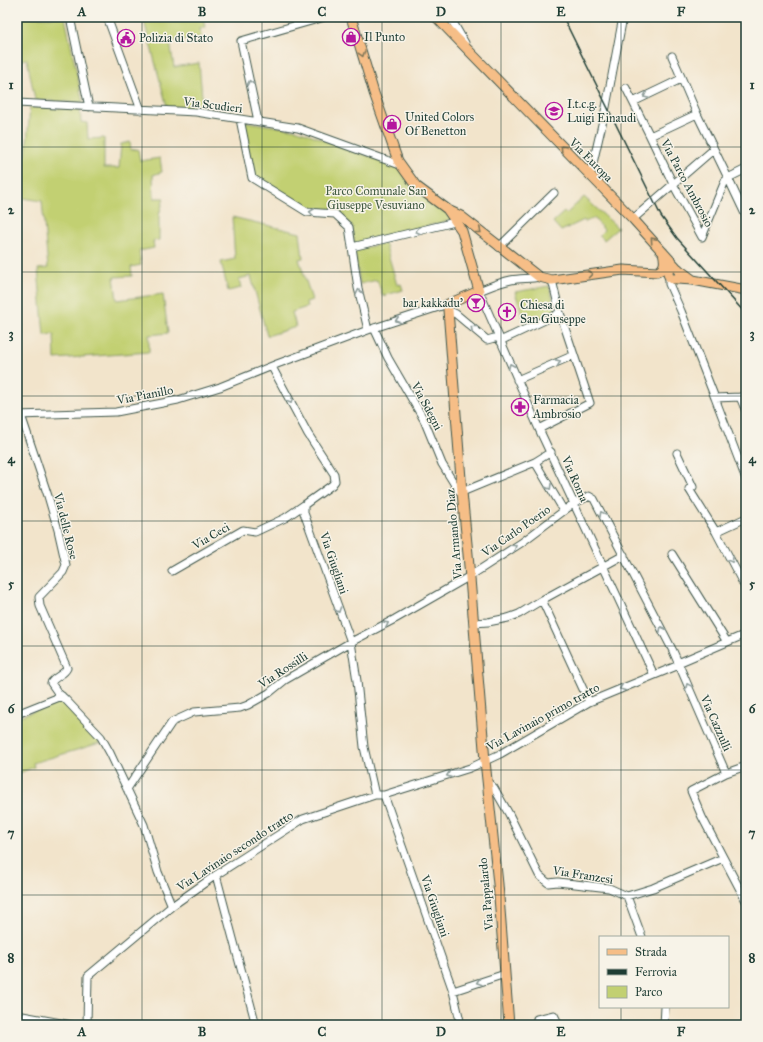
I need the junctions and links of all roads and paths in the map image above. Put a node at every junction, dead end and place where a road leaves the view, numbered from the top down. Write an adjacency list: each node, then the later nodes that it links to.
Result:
1 (70, 17): 14 (street)
2 (107, 17): 15 (street)
3 (325, 17): 18 (street, one-way to 3)
4 (351, 17): 21 (main road, one-way to 21)
5 (436, 17): 8 (main road, Via Europa)
6 (450, 17): 8 (street)
7 (623, 17): 23 (street)
8 (470, 52): 23 (main road, Via Europa, one-way to 8)
9 (672, 56): 10 (street)
10 (681, 79): 12 (street, one-way to 12); 16 (street)
11 (626, 88): 12 (street)
12 (633, 102): 19 (street)
13 (17, 103): 14 (street, Via Scudieri)
14 (89, 107): 15 (street, Via Scudieri)
15 (141, 110): 17 (street, Via Scudieri)
16 (698, 114): 19 (street, Via Parco Ambrosio); 20 (street)
17 (240, 119): 18 (street, Via Scudieri); 31 (street, Via Sdegni, one-way to 17)
18 (258, 122): 21 (street, Via Scudieri)
19 (650, 136): 25 (street, Via Parco Ambrosio)
20 (714, 149): 24 (street); 25 (street)
21 (399, 163): 27 (main road)
22 (746, 169): 24 (street)
23 (590, 176): 29 (main road, Via Europa)
24 (728, 178): 25 (street, Via Parco Ambrosio); 28 (street)
25 (673, 184): 29 (street)
26 (554, 193): 32 (street)
27 (447, 209): 30 (main road); 32 (main road, one-way to 32)
28 (746, 216)
29 (634, 219): 33 (main road, Via Europa, one-way to 29)
30 (455, 222): 31 (street, one-way to 31); 41 (main road)
31 (352, 247): 44 (street, Via Sdegni, one-way to 31)
32 (499, 247): 36 (main road)
33 (663, 252): 34 (main road, Via Europa); 35 (main road)
34 (678, 269): 37 (main road); 39 (main road, Via Europa)
35 (639, 271): 37 (main road); 38 (main road, one-way to 35)
36 (540, 277): 38 (main road); 41 (street)
37 (672, 279): 39 (main road); 50 (street)
38 (552, 280): 43 (street)
39 (693, 280): 40 (main road)
40 (746, 290)
41 (479, 291): 42 (main road); 45 (street, Via Roma)
42 (448, 307): 44 (street, Via Pianillo, one-way to 44); 45 (street, one-way to 42); 58 (main road, Via Armando Diaz)
43 (560, 313): 45 (street); 46 (street)
44 (371, 329): 47 (street, Via Pianillo); 58 (street, Via Sdegni)
45 (499, 339): 48 (street, Via Roma, one-way to 45)
46 (574, 355): 48 (street, one-way to 46); 53 (street)
47 (272, 367): 52 (street, Via Pianillo); 60 (street, one-way to 60)
48 (517, 380): 53 (street, Via Roma)
49 (743, 396): 50 (street); 51 (street)
50 (714, 398): 57 (street)
51 (746, 411)
52 (19, 415): 77 (street, Via delle Rose)
53 (539, 429): 54 (street, Via Roma)
54 (550, 452): 56 (street); 59 (street, Via Roma)
55 (677, 453): 63 (street)
56 (535, 462): 58 (street); 61 (street, one-way to 61)
57 (746, 479)
58 (462, 492): 68 (main road, Via Armando Diaz)
59 (573, 504): 61 (street, Via Carlo Poerio); 65 (street, Via Carlo Poerio, one-way to 59); 66 (street, Via Roma)
60 (304, 505): 67 (street, Via Ceci); 73 (street, Via Giugliani, one-way to 73)
61 (564, 511): 68 (street, Via Carlo Poerio, one-way to 61)
62 (746, 518): 63 (street)
63 (716, 532): 69 (street, one-way to 69)
64 (672, 554): 74 (street)
65 (624, 555): 66 (street); 75 (street, Via Cazzulli, one-way to 65)
66 (603, 566): 70 (street); 76 (street, Via Roma)
67 (172, 571)
68 (470, 576): 71 (main road, Via Armando Diaz); 73 (street, Via Rossilli, one-way to 68)
69 (746, 588)
70 (542, 600): 71 (street); 78 (street)
71 (474, 624): 80 (main road, Via Armando Diaz)
72 (746, 634): 74 (street, Via Lavinaio primo tratto)
73 (351, 642): 84 (street, Via Rossilli); 85 (street, Via Giugliani)
74 (727, 642): 75 (street, Via Lavinaio primo tratto)
75 (678, 664): 76 (street, Via Lavinaio primo tratto); 82 (street, Via Cazzulli, one-way to 75)
76 (654, 675): 78 (street, Via Lavinaio primo tratto, one-way to 78)
77 (62, 696): 79 (street); 84 (street, Via delle Rose)
78 (589, 702): 80 (street, Via Lavinaio primo tratto)
79 (17, 714)
80 (485, 761): 83 (main road, Via Pappalardo); 86 (street, Via Lavinaio secondo tratto, one-way to 86)
81 (746, 766): 82 (street)
82 (726, 773): 87 (street)
83 (487, 782): 89 (street, Via Franzesi); 93 (main road, Via Pappalardo)
84 (128, 789): 91 (street, Via delle Rose)
85 (375, 795): 86 (street, Via Lavinaio secondo tratto); 88 (street, Via Lavinaio secondo tratto)
86 (384, 795): 94 (street, Via Giugliani)
87 (724, 858): 89 (street, Via Franzesi); 90 (street)
88 (216, 875): 91 (street, Via Lavinaio secondo tratto); 99 (street)
89 (627, 896): 92 (street)
90 (746, 901)
91 (172, 906): 98 (street, Via Lavinaio secondo tratto)
92 (642, 936)
93 (505, 974): 94 (street, one-way to 94); 101 (main road, Via Pappalardo)
94 (453, 991): 100 (street, Via Giugliani)
95 (665, 1008): 104 (street)
96 (17, 1015): 97 (street)
97 (72, 1025)
98 (87, 1025)
99 (256, 1025)
100 (461, 1025)
101 (509, 1025)
102 (538, 1025): 103 (street)
103 (559, 1025)
104 (664, 1025)

